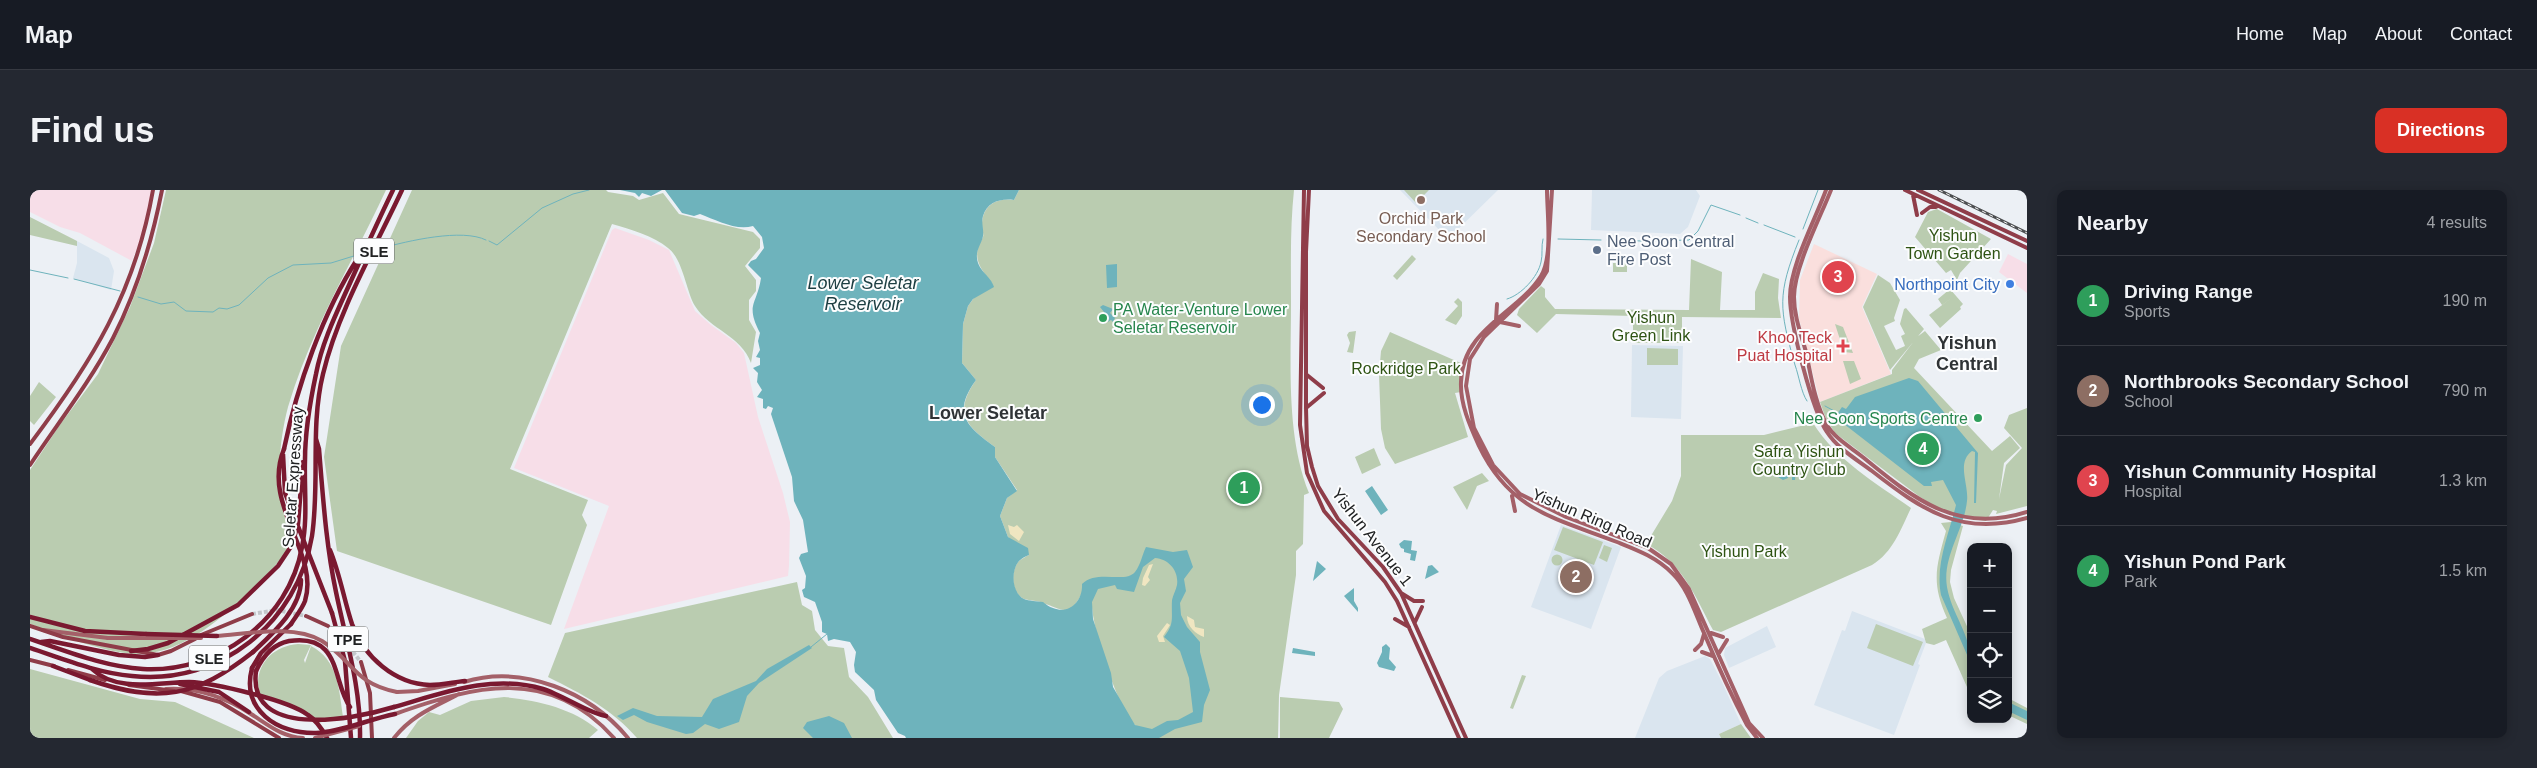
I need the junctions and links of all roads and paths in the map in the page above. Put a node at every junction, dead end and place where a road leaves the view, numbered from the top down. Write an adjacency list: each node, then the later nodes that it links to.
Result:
1 (153, 190): 27 (main road)
2 (162, 190): 28 (main road)
3 (393, 190): 18 (highway, Seletar Expressway / SLE)
4 (402, 190): 29 (highway, Seletar Expressway / SLE)
5 (1304, 190): 53 (main road, Yishun Avenue 1)
6 (1309, 190): 24 (main road, Yishun Avenue 1)
7 (1547, 190): 21 (main road, Yishun Ring Road)
8 (1552, 190): 21 (main road, Yishun Ring Road)
9 (1826, 190): 26 (main road)
10 (1831, 190): 26 (main road)
11 (1905, 190): 13 (main road)
12 (1918, 190): 17 (main road)
13 (1912, 194): 14 (main road); 16 (main road)
14 (1940, 208): 15 (main road); 19 (main road)
15 (1922, 213)
16 (1917, 214)
17 (2027, 242)
18 (364, 248): 31 (highway, TPE); 32 (highway, Seletar Expressway / SLE)
19 (2027, 248)
20 (1497, 304): 22 (main road)
21 (1505, 313): 22 (main road, Yishun Ring Road)
22 (1498, 321): 23 (main road); 36 (main road, Yishun Ring Road); 55 (main road, Yishun Ring Road)
23 (1519, 326)
24 (1307, 375): 25 (main road, Yishun Avenue 1); 25 (main road)
25 (1306, 408): 43 (main road, Yishun Avenue 1)
26 (1818, 409): 34 (main road); 35 (main road)
27 (55, 411): 28 (main road); 30 (main road)
28 (64, 414): 33 (main road)
29 (315, 437): 41 (highway, TPE); 42 (highway, Seletar Expressway / SLE)
30 (30, 444)
31 (284, 449): 70 (highway, bridge); 75 (highway, TPE, bridge)
32 (305, 459): 59 (highway, Seletar Expressway / SLE); 62 (highway)
33 (30, 465)
34 (1877, 468): 35 (main road); 39 (main road)
35 (1877, 475): 39 (main road)
36 (1511, 494): 37 (main road); 56 (main road, Yishun Ring Road)
37 (1515, 511)
38 (2027, 512): 39 (main road)
39 (1952, 518): 40 (main road)
40 (2027, 518)
41 (327, 542): 71 (highway); 84 (highway, TPE)
42 (301, 578): 68 (highway, bridge); 69 (highway, Seletar Expressway / SLE)
43 (1402, 593): 44 (main road); 50 (main road, Yishun Avenue 1)
44 (1423, 601)
45 (1422, 607): 50 (main road)
46 (252, 614): 64 (main road)
47 (306, 616): 52 (main road)
48 (30, 618): 57 (highway, bridge)
49 (1395, 619): 53 (main road)
50 (1415, 622): 90 (main road, Yishun Avenue 1)
51 (30, 626): 54 (main road)
52 (328, 626)
53 (1411, 628): 89 (main road, Yishun Avenue 1)
54 (43, 630): 57 (main road, bridge); 62 (main road)
55 (1709, 632): 65 (main road, Yishun Ring Road); 65 (main road)
56 (1704, 634): 61 (main road); 65 (main road, Yishun Ring Road)
57 (217, 636): 71 (main road, bridge)
58 (30, 639): 59 (highway)
59 (40, 642): 64 (highway)
60 (30, 648): 69 (highway)
61 (1695, 650)
62 (131, 651): 64 (main road)
63 (1702, 652): 65 (main road)
64 (158, 655)
65 (1717, 657): 91 (main road, Yishun Ring Road); 92 (main road, Yishun Ring Road)
66 (30, 660): 68 (main road)
67 (361, 662): 85 (main road)
68 (53, 666): 73 (main road)
69 (91, 668): 72 (highway)
70 (254, 670): 75 (highway); 77 (highway, bridge); 78 (highway, bridge)
71 (465, 681): 78 (main road)
72 (177, 683): 76 (highway); 82 (highway)
73 (161, 689): 76 (main road); 79 (main road)
74 (461, 692): 77 (main road); 86 (main road); 87 (main road)
75 (350, 707): 83 (highway, TPE)
76 (249, 712): 80 (main road)
77 (395, 714): 81 (main road, bridge)
78 (606, 716): 88 (main road)
79 (279, 738)
80 (303, 738)
81 (315, 738)
82 (327, 738)
83 (351, 738)
84 (360, 738)
85 (372, 738)
86 (394, 738)
87 (614, 738)
88 (628, 738)
89 (1458, 738)
90 (1466, 738)
91 (1758, 738)
92 (1763, 738)

